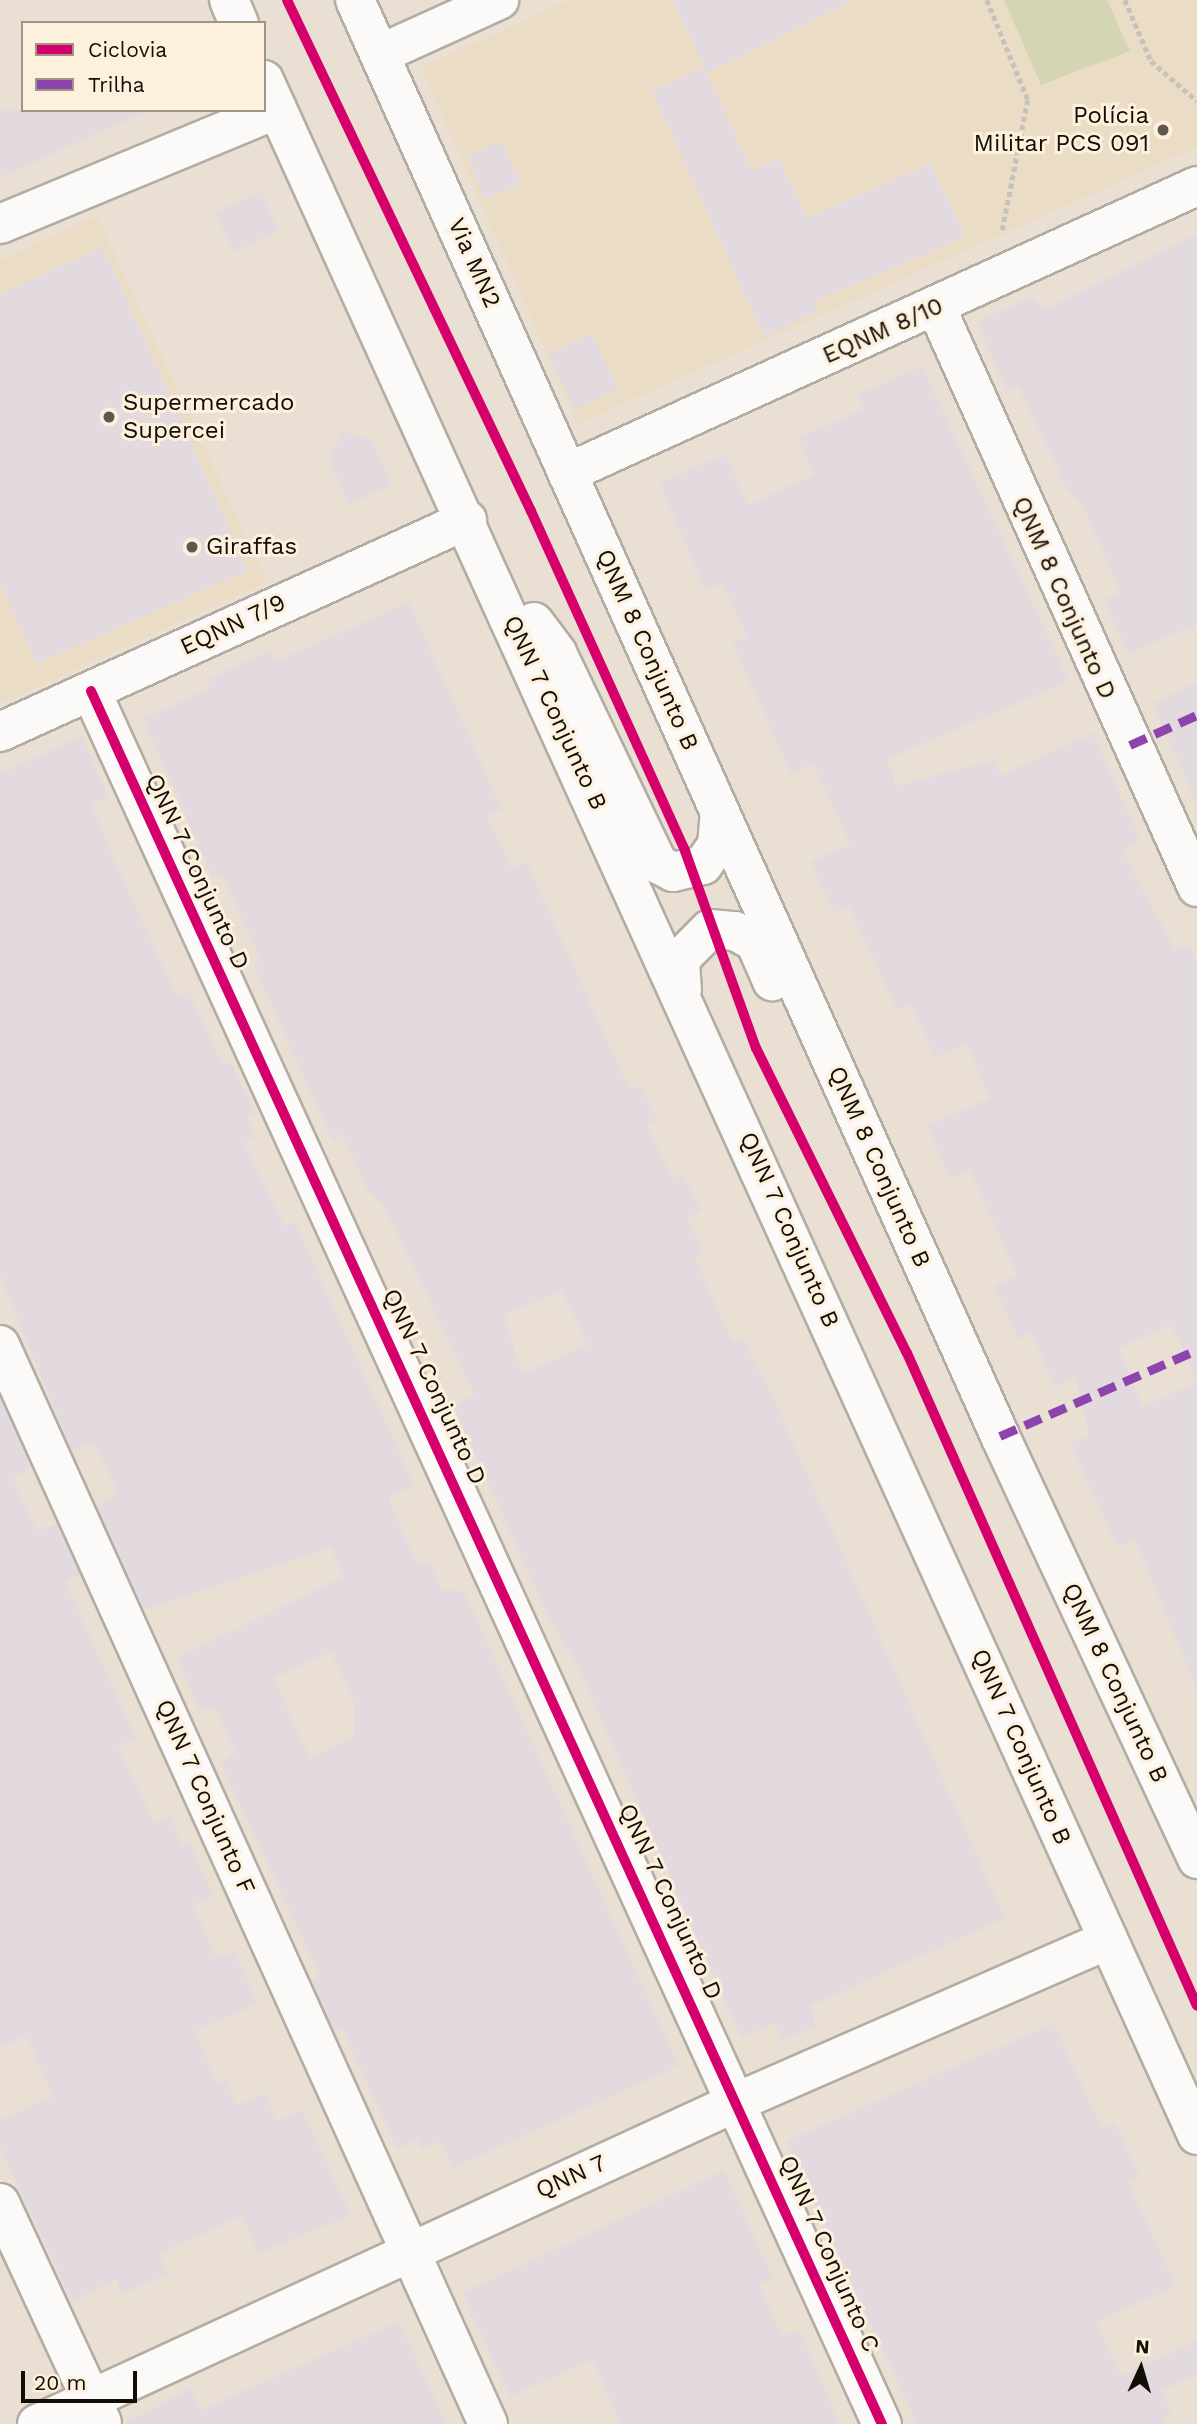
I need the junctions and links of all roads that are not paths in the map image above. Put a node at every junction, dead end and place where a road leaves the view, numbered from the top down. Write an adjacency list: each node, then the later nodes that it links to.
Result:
1 (229, 0): 5 (street)
2 (332, 0): 9 (street)
3 (355, 0): 6 (street, Via MN2)
4 (499, 0): 6 (street)
5 (238, 21)
6 (380, 54): 9 (street, Via MN2)
7 (271, 94): 14 (street)
8 (233, 112): 11 (street)
9 (408, 116): 13 (street, Via MN2)
10 (1197, 186): 12 (street, EQNM 8/10)
11 (0, 224)
12 (936, 307): 13 (street, EQNM 8/10); 18 (street, QNM 8 Conjunto D)
13 (568, 473): 17 (street, QNM 8 Conjunto B)
14 (474, 535): 15 (street, EQNN 7/9); 17 (street); 19 (street, QNN 7 Conjunto B)
15 (91, 691): 16 (street, EQNN 7/9); 24 (street, QNN 7 Conjunto D)
16 (0, 733)
17 (720, 812): 20 (street, QNM 8 Conjunto B)
18 (1197, 887)
19 (682, 990): 20 (street); 23 (street, QNN 7 Conjunto B)
20 (958, 1343): 22 (street, QNM 8 Conjunto B)
21 (0, 1345): 27 (street, QNN 7 Conjunto F)
22 (1197, 1859)
23 (1108, 1940): 24 (street, QNN 7); 25 (street, QNN 7 Conjunto B)
24 (738, 2101): 27 (street, QNN 7); 31 (street, QNN 7 Conjunto C)
25 (1197, 2134)
26 (0, 2203): 28 (street)
27 (411, 2250): 28 (street, QNN 7); 30 (street, QNN 7 Conjunto F)
28 (97, 2412): 29 (street, QNN 7)
29 (37, 2424)
30 (488, 2424)
31 (882, 2424)

